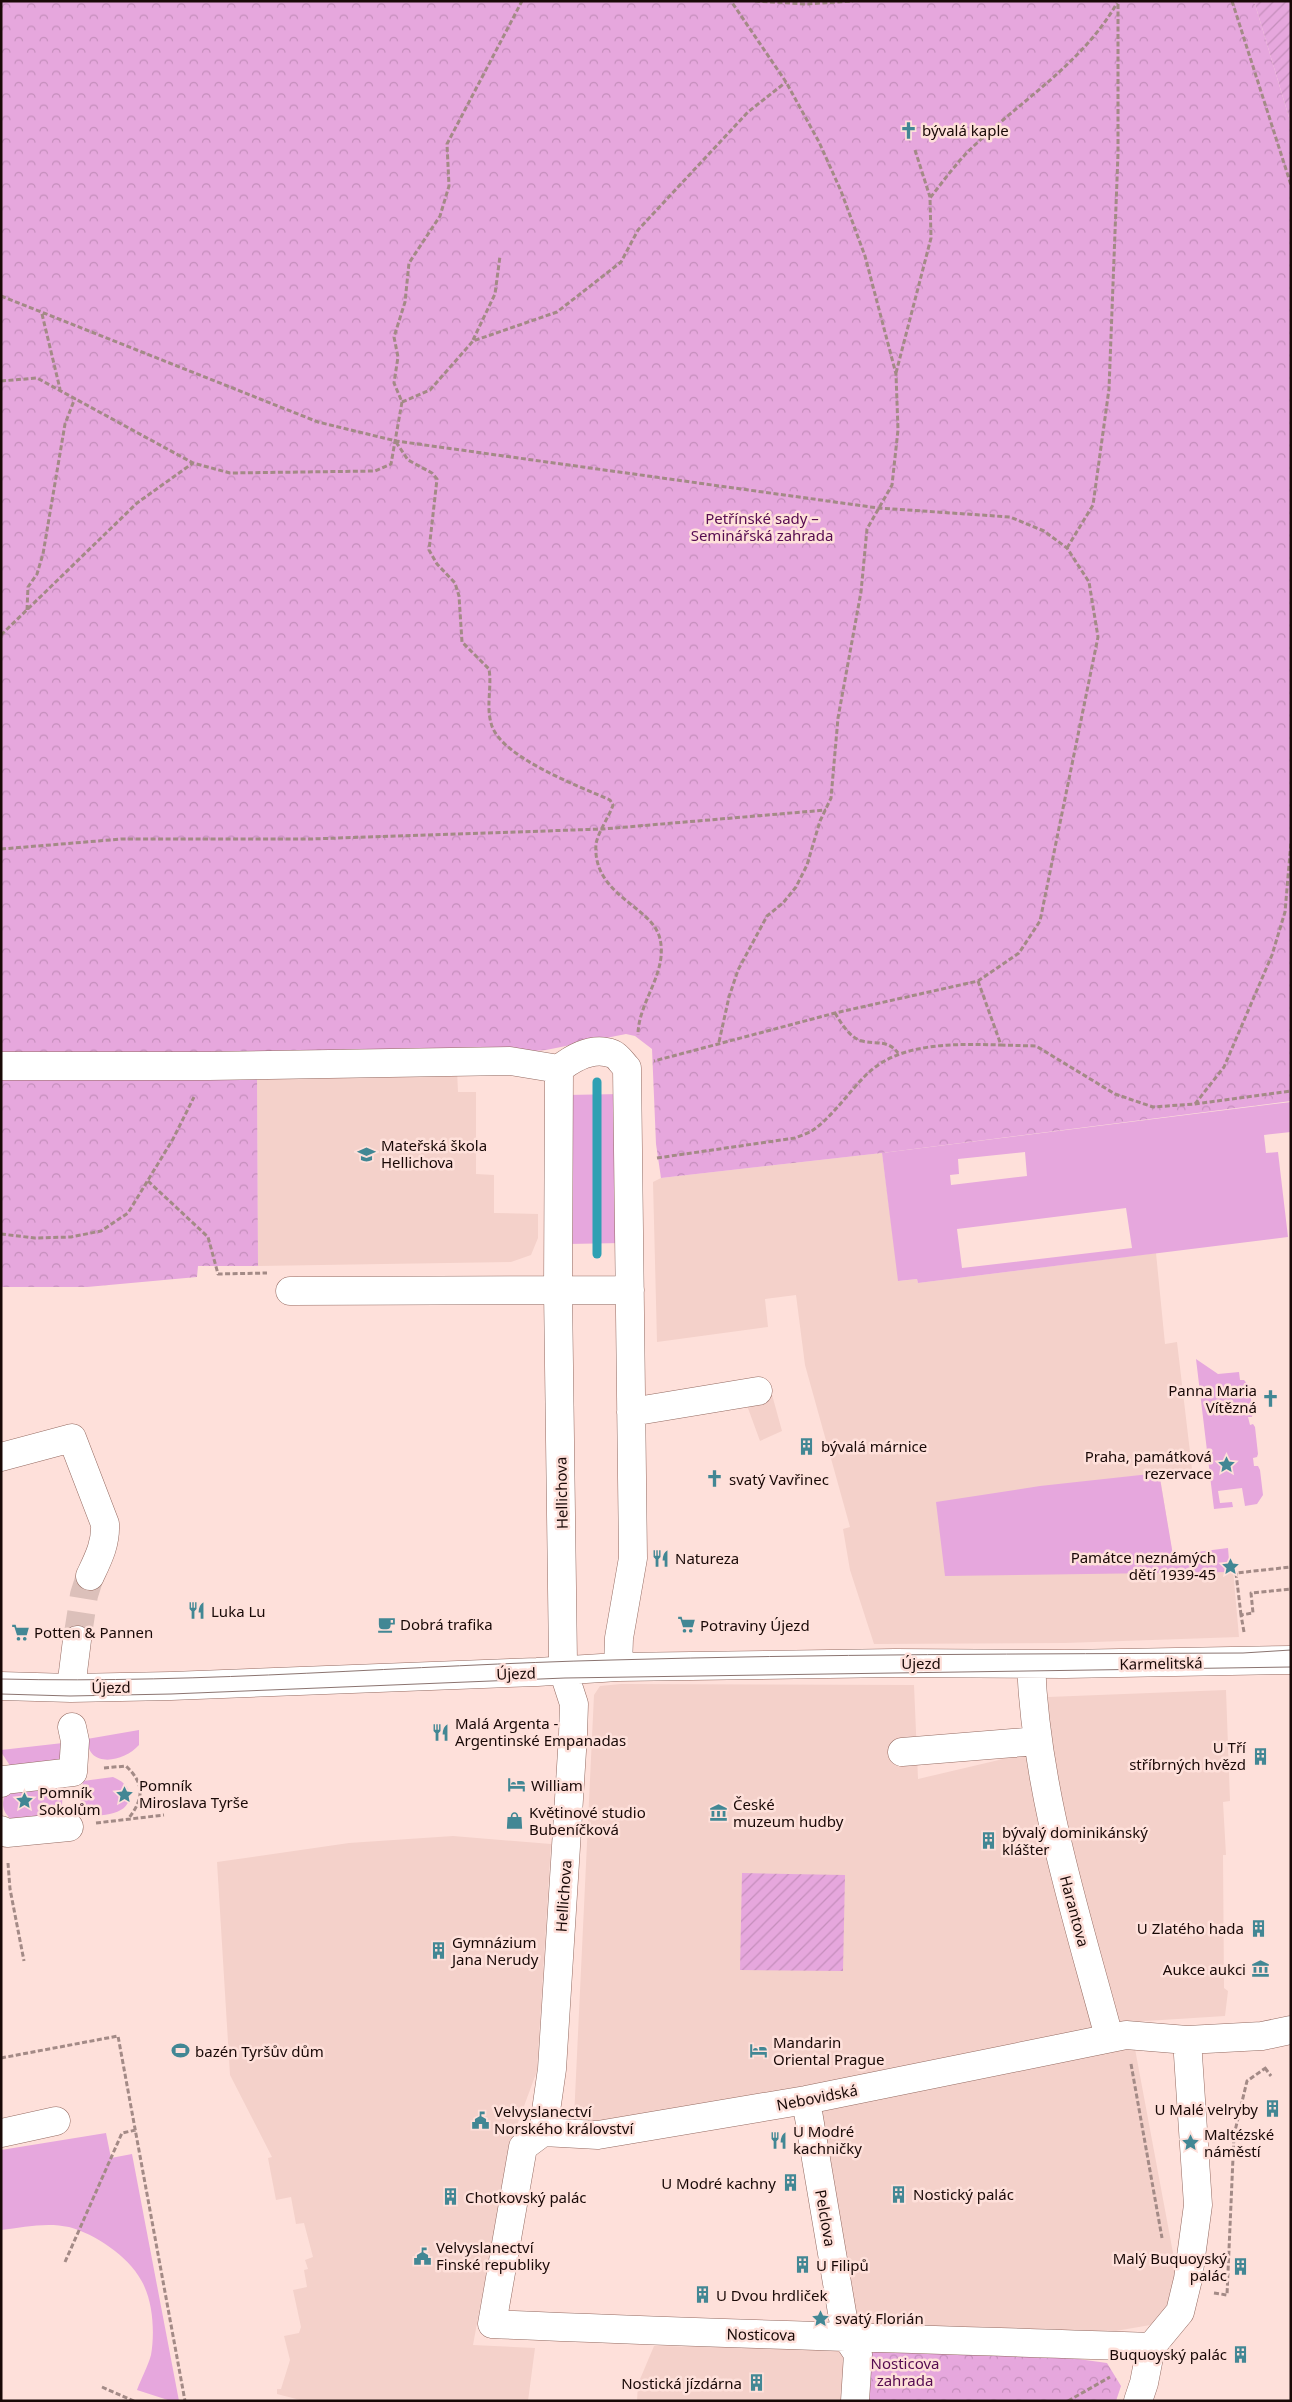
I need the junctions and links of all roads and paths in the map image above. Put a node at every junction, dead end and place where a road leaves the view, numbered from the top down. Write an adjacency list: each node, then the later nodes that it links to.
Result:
1 (522, 1): 19 (path)
2 (730, 1): 7 (path)
3 (755, 1): 4 (path)
4 (853, 1)
5 (1232, 1): 9 (path)
6 (1118, 2): 10 (path); 23 (path)
7 (786, 82): 14 (path); 15 (path)
8 (915, 150): 10 (path)
9 (1291, 185)
10 (930, 198): 15 (path)
11 (500, 256): 14 (path)
12 (1, 296): 13 (path)
13 (42, 314): 17 (path); 20 (path)
14 (473, 341): 19 (path)
15 (896, 374): 22 (path)
16 (1, 381): 17 (path)
17 (60, 389): 18 (path)
18 (75, 398): 21 (path); 24 (path)
19 (402, 402): 20 (path)
20 (396, 441): 21 (path); 22 (path); 27 (path)
21 (193, 463): 24 (path)
22 (878, 508): 23 (path); 26 (path)
23 (1067, 548): 30 (path)
24 (27, 612): 25 (path)
25 (1, 635)
26 (826, 810): 27 (path); 33 (path)
27 (603, 829): 29 (path); 32 (path)
28 (1291, 842): 41 (path)
29 (1, 849)
30 (978, 981): 31 (path); 34 (path)
31 (835, 1013): 33 (path); 35 (path)
32 (638, 1022)
33 (719, 1042): 38 (path)
34 (1002, 1045): 35 (path); 41 (path)
35 (898, 1053): 42 (path)
36 (1, 1066): 37 (street)
37 (209, 1066): 39 (street); 43 (path)
38 (627, 1068): 39 (street); 46 (street)
39 (559, 1069): 47 (street, Hellichova)
40 (1291, 1091): 41 (path)
41 (1195, 1104)
42 (651, 1159)
43 (148, 1181): 44 (path); 45 (path)
44 (1, 1234)
45 (281, 1282): 47 (street)
46 (630, 1290): 47 (street); 49 (street)
47 (558, 1291): 60 (street, Hellichova)
48 (758, 1390): 49 (street)
49 (631, 1412): 59 (street)
50 (1, 1456): 52 (street)
51 (1291, 1567): 54 (path)
52 (90, 1576)
53 (1291, 1589): 54 (path)
54 (1241, 1615): 56 (path)
55 (77, 1640): 62 (street)
56 (1245, 1640)
57 (1291, 1660): 58 (street, Karmelitská)
58 (1031, 1664): 59 (street, Újezd); 64 (street, Harantova)
59 (618, 1667): 60 (street, Újezd)
60 (563, 1670): 62 (street, Újezd); 80 (street, Hellichova)
61 (1, 1686): 62 (street, Újezd)
62 (71, 1688)
63 (72, 1727): 66 (street)
64 (1038, 1741): 65 (street); 74 (street, Harantova)
65 (902, 1752)
66 (73, 1772): 67 (street); 69 (path)
67 (1, 1783)
68 (164, 1814): 69 (path)
69 (128, 1819): 70 (path)
70 (69, 1827): 71 (street)
71 (4, 1831): 72 (path)
72 (24, 1961)
73 (1291, 2030): 75 (street)
74 (1099, 2039): 75 (street); 77 (street, Nebovidská)
75 (1187, 2040): 84 (street)
76 (1, 2058): 79 (path)
77 (806, 2100): 80 (street, Nebovidská); 83 (street, Pelclova)
78 (56, 2121): 81 (street)
79 (136, 2130): 82 (path); 87 (path)
80 (543, 2132): 83 (street, Nosticova)
81 (1, 2133)
82 (65, 2262)
83 (846, 2336): 84 (street, Nosticova); 88 (street, Pelclova)
84 (1151, 2348): 89 (street)
85 (102, 2387): 86 (path)
86 (134, 2401)
87 (185, 2401)
88 (855, 2401)
89 (1138, 2401)

